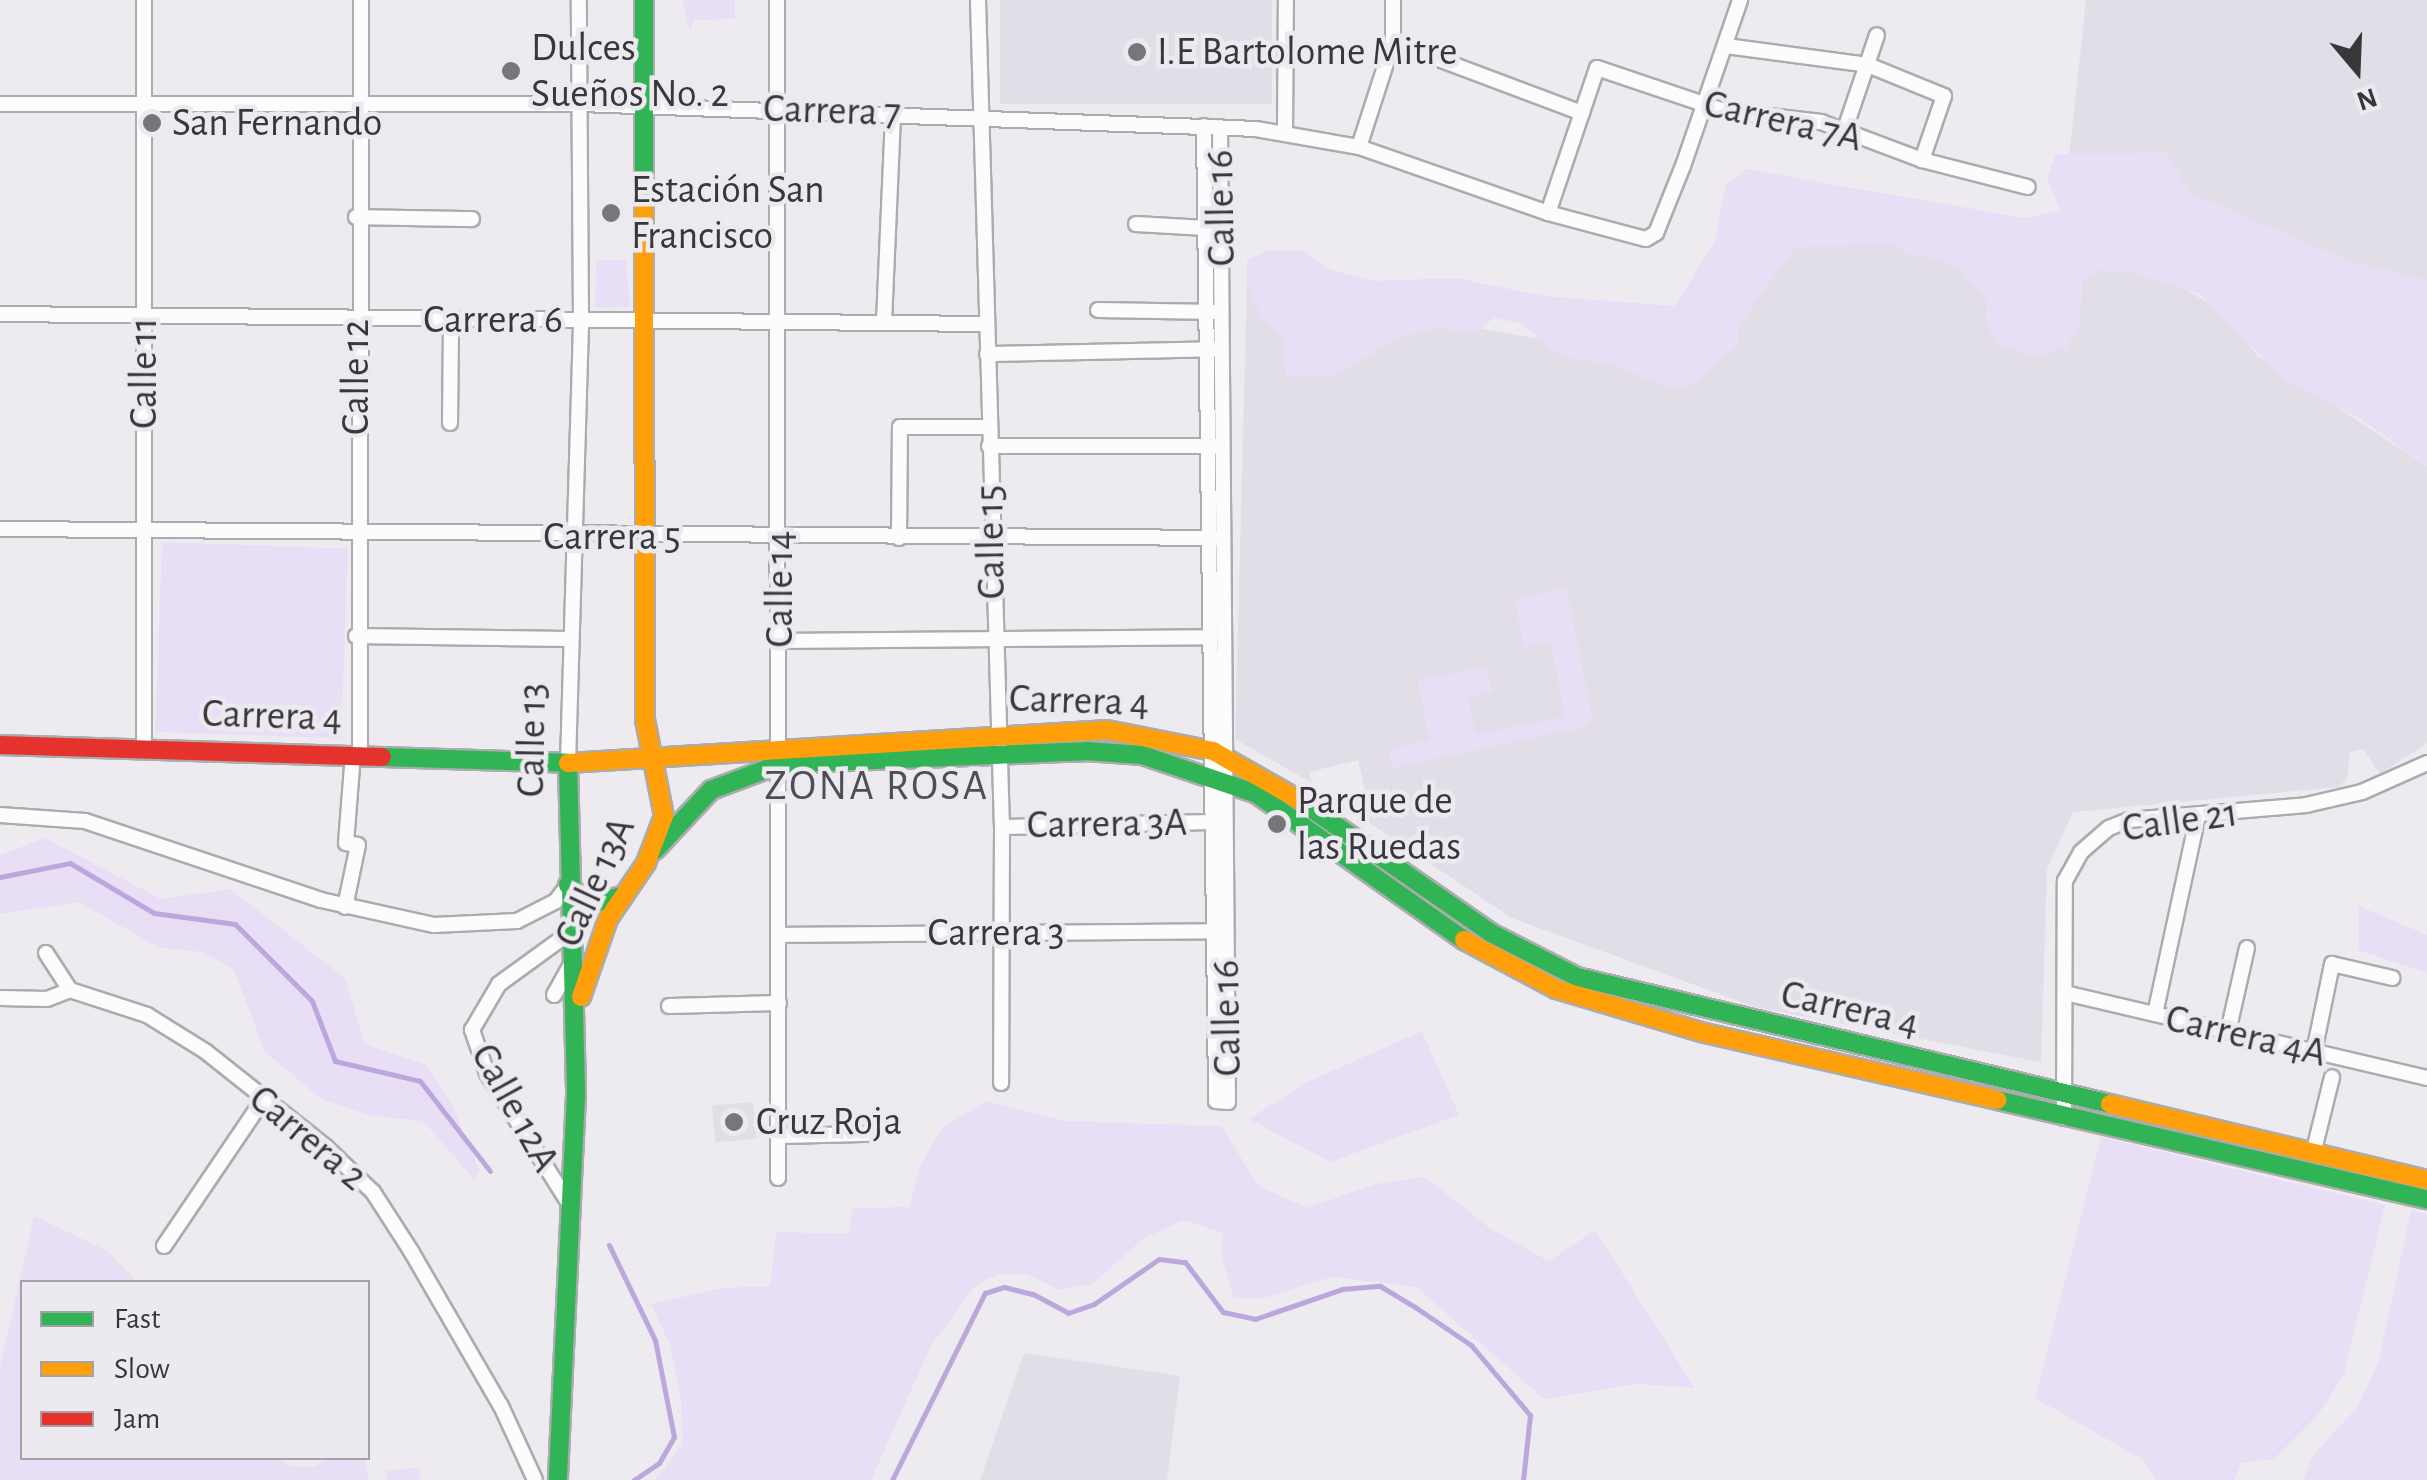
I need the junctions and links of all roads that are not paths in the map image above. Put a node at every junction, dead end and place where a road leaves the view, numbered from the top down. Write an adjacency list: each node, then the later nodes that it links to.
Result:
1 (144, 0): 14 (street, Calle 11)
2 (361, 0): 15 (street, Calle 12)
3 (579, 0): 17 (street, Calle 13)
4 (644, 0): 18 (main road, Calle 13A)
5 (777, 0): 20 (street, Calle 14)
6 (978, 0): 23 (street, Calle 15)
7 (1286, 0): 26 (street)
8 (1393, 0): 11 (street)
9 (1740, 0): 12 (street)
10 (1877, 35): 13 (street)
11 (1393, 42): 21 (street); 27 (street)
12 (1726, 46): 13 (street); 19 (street)
13 (1868, 66): 25 (street); 28 (street)
14 (141, 103): 15 (street, Carrera 7); 16 (street, Carrera 7); 38 (street, Calle 11)
15 (358, 103): 17 (street, Carrera 7); 31 (street, Calle 12)
16 (0, 104)
17 (582, 104): 18 (street, Carrera 7); 41 (street, Calle 13)
18 (645, 105): 20 (street, Carrera 7); 42 (main road, Calle 13A)
19 (1706, 105): 21 (street, Carrera 7A); 25 (street, Carrera 7A); 30 (street, Carrera 7)
20 (778, 110): 22 (street, Carrera 7); 43 (street, Calle 14)
21 (1582, 112): 30 (street)
22 (893, 113): 23 (street, Carrera 7); 44 (street)
23 (981, 116): 24 (street, Carrera 7); 45 (street, Calle 15)
24 (1212, 127): 26 (street, Carrera 7); 34 (street, Calle 16); 36 (street, Calle 16)
25 (1845, 129): 28 (street, Carrera 7A)
26 (1286, 132): 27 (street, Carrera 7)
27 (1359, 147): 30 (street, Carrera 7)
28 (1922, 160): 29 (street, Carrera 7A)
29 (2028, 187)
30 (1548, 213)
31 (356, 217): 32 (street); 39 (street, Calle 12)
32 (472, 219)
33 (1136, 224): 34 (street)
34 (1206, 228): 36 (street, Calle 16)
35 (1098, 310): 36 (street)
36 (1216, 312): 46 (street, Calle 16)
37 (0, 314): 38 (street, Carrera 6)
38 (143, 318): 39 (street, Carrera 6); 53 (street, Calle 11)
39 (356, 320): 40 (street, Carrera 6); 54 (street, Calle 12)
40 (451, 320): 41 (street, Carrera 6); 48 (street)
41 (580, 320): 42 (street, Carrera 6); 56 (street, Calle 13)
42 (644, 320): 43 (street, Carrera 6); 55 (main road, Calle 13A)
43 (779, 321): 44 (street, Carrera 6); 57 (street, Calle 14)
44 (884, 322): 45 (street, Carrera 6)
45 (986, 324): 47 (street, Calle 15)
46 (1217, 349): 47 (street); 51 (street, Calle 16)
47 (986, 354): 49 (street, Calle 15)
48 (450, 422)
49 (988, 427): 50 (street, Calle 15); 58 (street)
50 (989, 446): 51 (street); 60 (street, Calle 15)
51 (1218, 446): 59 (street, Calle 16)
52 (0, 529): 53 (street, Carrera 5)
53 (145, 533): 54 (street, Carrera 5); 68 (street, Calle 11)
54 (356, 534): 56 (street, Carrera 5); 61 (street, Calle 12)
55 (643, 537): 56 (street, Carrera 5); 57 (street, Carrera 5); 69 (main road, Calle 13A)
56 (577, 538): 64 (street, Calle 13)
57 (780, 538): 58 (street, Carrera 5); 65 (street, Calle 14)
58 (899, 538): 60 (street, Carrera 5)
59 (1218, 538): 60 (street, Carrera 5); 63 (street, Calle 16); 70 (street, Calle 16)
60 (992, 539): 62 (street, Calle 15)
61 (356, 636): 64 (street); 71 (street, Calle 12)
62 (994, 636): 63 (street); 65 (street); 66 (street, Calle 15)
63 (1212, 637): 70 (street, Calle 16)
64 (568, 639): 74 (street, Calle 13)
65 (780, 641): 72 (street, Calle 14)
66 (996, 732): 70 (main road, Carrera 4); 72 (main road, Carrera 4); 73 (street, Calle 15)
67 (0, 745): 68 (main road, Carrera 4)
68 (144, 746): 71 (main road, Carrera 4)
69 (648, 752): 72 (main road, Carrera 4); 74 (main road, Carrera 4); 82 (main road, Calle 13A)
70 (1219, 753): 76 (street, Calle 16); 79 (main road, Carrera 4)
71 (357, 754): 74 (main road, Carrera 4); 85 (street, Calle 12)
72 (781, 754): 73 (main road, Carrera 4); 82 (main road, Carrera 4); 89 (street, Calle 14)
73 (997, 756): 76 (main road, Carrera 4); 81 (street, Calle 15)
74 (568, 762): 83 (main road, Calle 13)
75 (2427, 763): 78 (street, Calle 21)
76 (1219, 777): 79 (main road, Carrera 4); 80 (street, Calle 16); 88 (street, Calle 16)
77 (0, 815): 85 (street)
78 (2198, 815): 95 (street, Calle 21); 101 (street)
79 (1309, 817): 107 (main road, Carrera 4); 109 (main road, Carrera 4)
80 (1212, 822): 81 (street, Carrera 3A); 88 (street, Calle 16)
81 (1002, 827): 87 (street, Calle 15)
82 (646, 863): 84 (main road, Calle 13A)
83 (568, 885): 84 (main road); 85 (street); 86 (main road, Calle 13)
84 (622, 896): 100 (main road, Calle 13A)
85 (345, 907)
86 (572, 932): 92 (main road, Calle 13); 116 (street, Calle 12A)
87 (1003, 932): 88 (street, Carrera 3); 89 (street, Carrera 3); 106 (street, Calle 15)
88 (1214, 932)
89 (779, 935): 98 (street, Calle 14)
90 (2247, 948): 102 (street)
91 (46, 953): 94 (street)
92 (574, 960): 96 (street); 100 (main road, Calle 13)
93 (2392, 978): 103 (street)
94 (70, 990): 97 (street, Carrera 2); 108 (street, Carrera 2)
95 (2065, 993): 101 (street, Carrera 4A); 107 (street, Calle 21)
96 (554, 995)
97 (0, 998)
98 (779, 1003): 99 (street); 111 (street, Calle 14)
99 (670, 1006)
100 (576, 1008): 116 (main road, Calle 13)
101 (2154, 1014): 102 (street, Carrera 4A)
102 (2228, 1032): 103 (street, Carrera 4A)
103 (2314, 1052): 105 (street, Carrera 4A)
104 (2332, 1077): 112 (street)
105 (2427, 1078)
106 (1001, 1083)
107 (2064, 1096): 109 (street, Calle 21); 112 (main road, Carrera 4)
108 (263, 1100): 117 (street); 118 (street, Carrera 2)
109 (2064, 1118): 115 (main road, Carrera 4)
110 (866, 1134): 111 (street)
111 (778, 1136): 113 (street, Calle 14)
112 (2313, 1154): 114 (main road, Carrera 4)
113 (778, 1178)
114 (2427, 1180)
115 (2427, 1200)
116 (570, 1206): 119 (main road, Calle 13)
117 (164, 1246)
118 (535, 1480)
119 (558, 1480)

